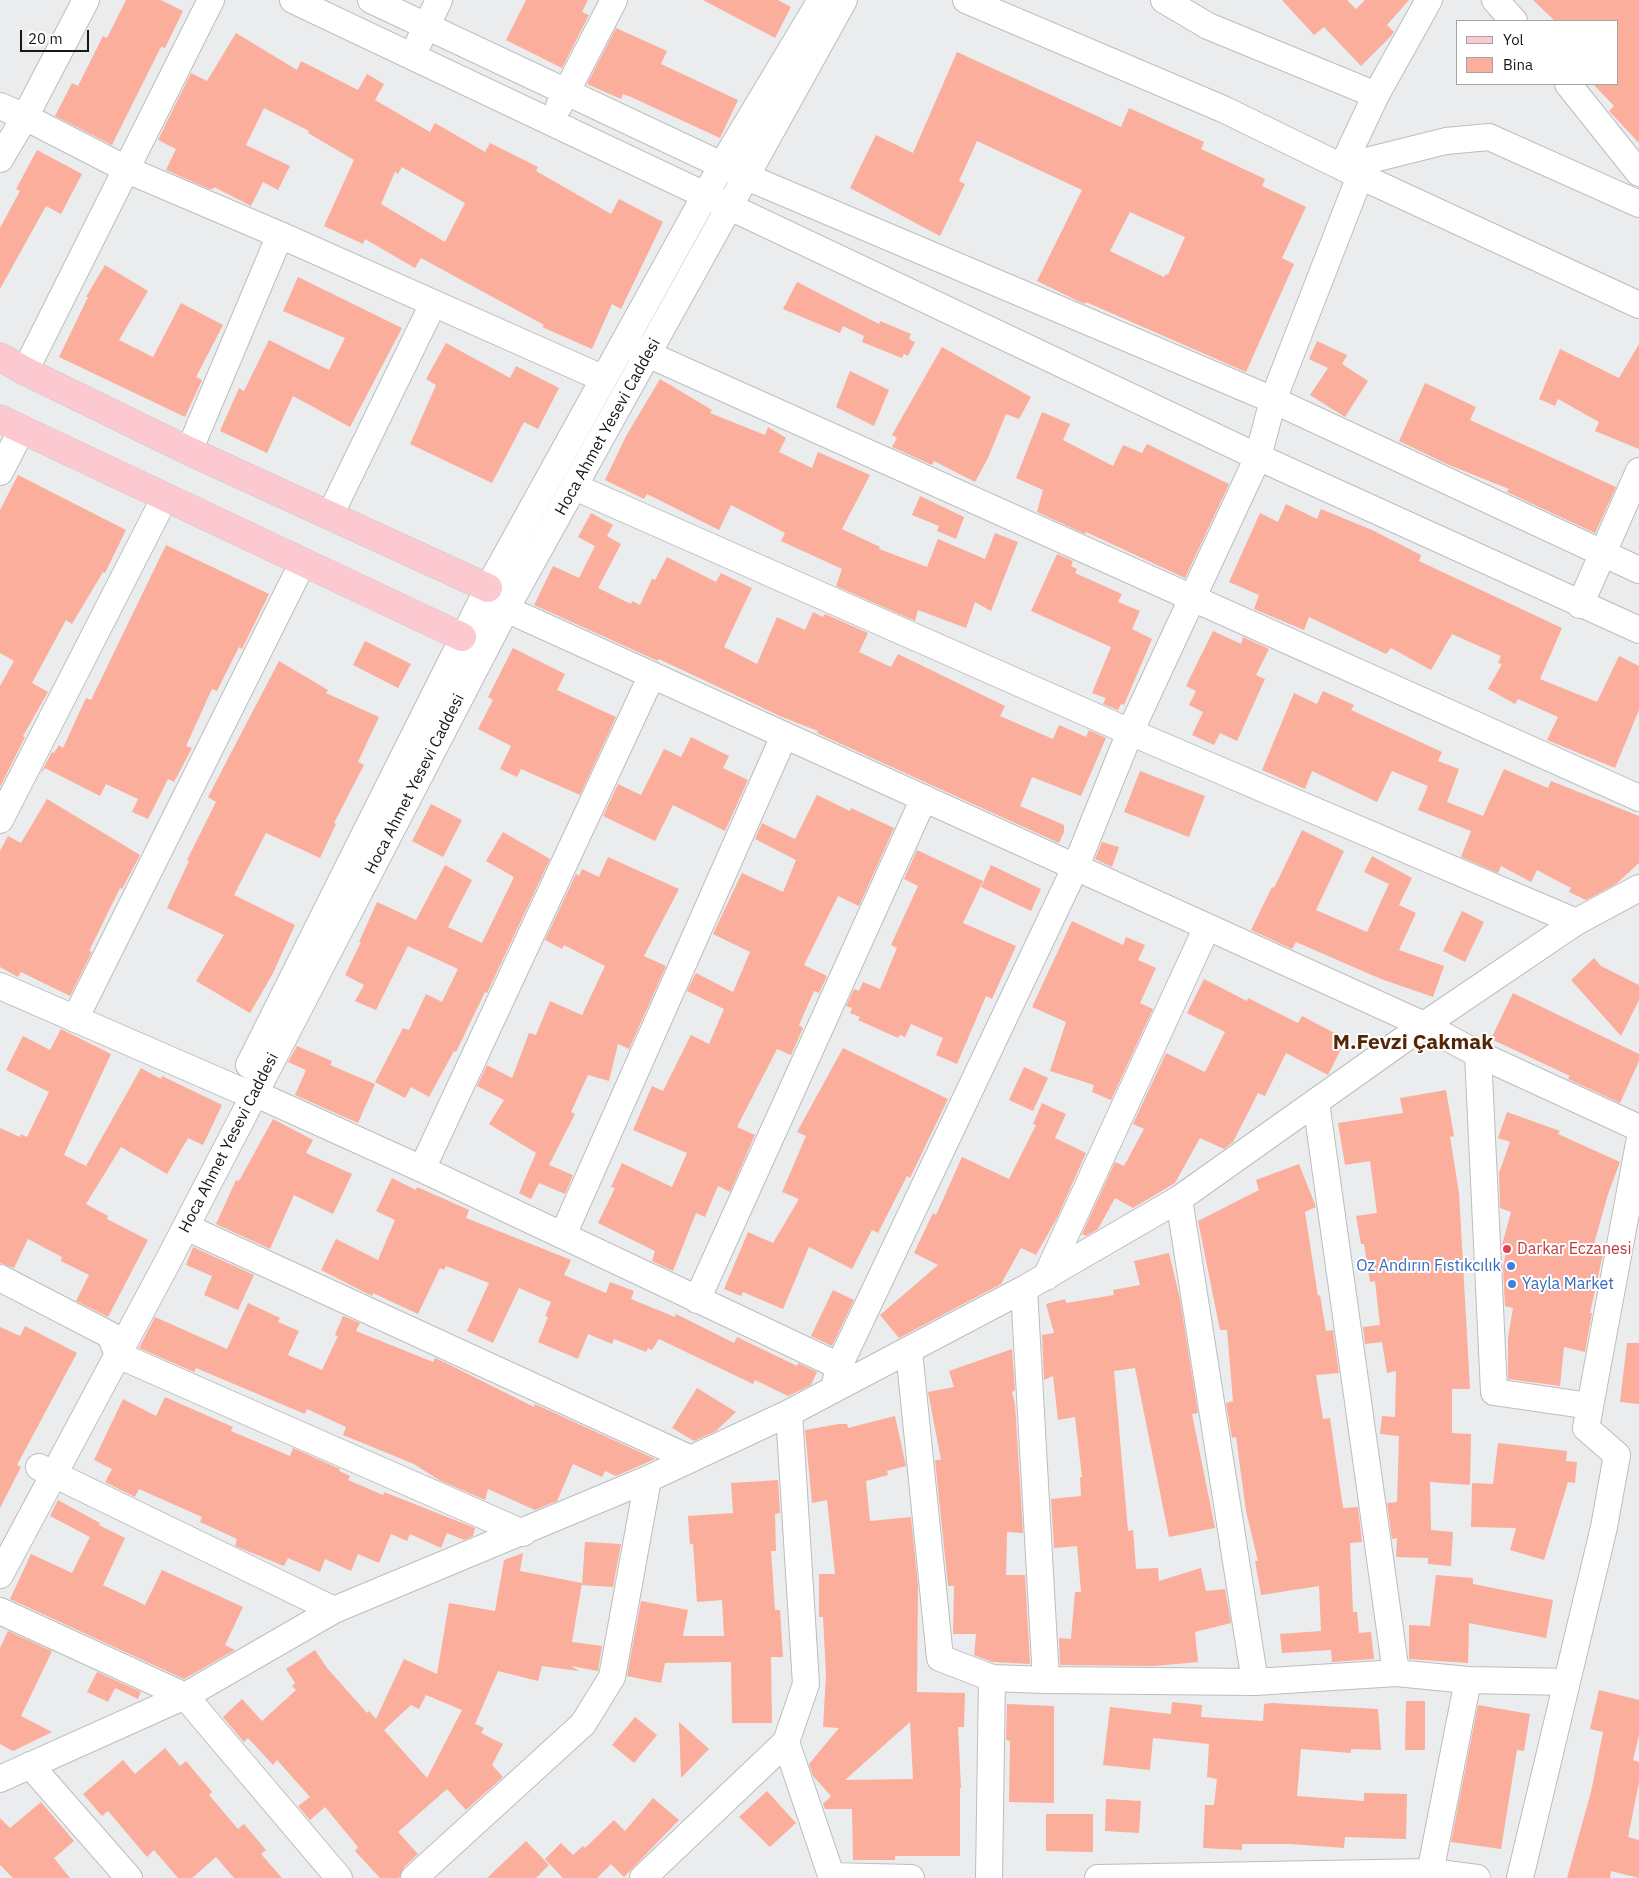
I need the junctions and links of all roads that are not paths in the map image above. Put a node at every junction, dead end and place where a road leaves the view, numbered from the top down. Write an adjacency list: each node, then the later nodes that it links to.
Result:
1 (86, 0): 20 (street)
2 (211, 0): 24 (street)
3 (293, 0): 15 (street)
4 (371, 0): 14 (street)
5 (439, 0): 14 (street)
6 (614, 0): 17 (street)
7 (822, 0): 23 (street, Hoca Ahmet Yesevi Caddesi)
8 (844, 0): 27 (street, Hoca Ahmet Yesevi Caddesi)
9 (966, 0): 25 (street)
10 (1164, 0): 18 (street)
11 (1428, 0): 18 (street)
12 (1495, 0): 13 (street)
13 (1513, 20)
14 (426, 26): 15 (street); 17 (street)
15 (412, 56): 21 (street)
16 (1569, 85): 26 (street)
17 (566, 91): 21 (street); 23 (street)
18 (1376, 94): 25 (street)
19 (0, 106): 20 (street)
20 (25, 117): 22 (street); 24 (street)
21 (551, 122): 28 (street)
22 (0, 159)
23 (722, 165): 27 (street); 28 (street, Hoca Ahmet Yesevi Caddesi)
24 (126, 170): 31 (street); 37 (street)
25 (1351, 171): 29 (street); 33 (street); 39 (street)
26 (1639, 173)
27 (747, 177): 30 (street, Hoca Ahmet Yesevi Caddesi); 39 (street)
28 (707, 194): 30 (street); 34 (street, Hoca Ahmet Yesevi Caddesi)
29 (1639, 204)
30 (730, 207): 35 (street, Hoca Ahmet Yesevi Caddesi); 42 (street)
31 (280, 235): 32 (street); 41 (street)
32 (433, 304): 38 (street); 47 (street)
33 (1639, 305)
34 (624, 344): 35 (street); 38 (street, Hoca Ahmet Yesevi Caddesi)
35 (649, 355): 45 (street, Hoca Ahmet Yesevi Caddesi); 52 (street)
36 (0, 356): 37 (main road)
37 (25, 372): 41 (main road)
38 (602, 378): 51 (street, Hoca Ahmet Yesevi Caddesi)
39 (1273, 400): 42 (street); 48 (street)
40 (11, 424): 44 (street); 46 (main road)
41 (189, 451): 47 (main road)
42 (1258, 457): 52 (street); 53 (street)
43 (1639, 471): 48 (street)
44 (0, 472)
45 (574, 487): 54 (street, Hoca Ahmet Yesevi Caddesi); 58 (street)
46 (165, 497): 49 (main road); 62 (street)
47 (330, 515): 51 (main road)
48 (1603, 554): 50 (street); 53 (street)
49 (303, 562): 56 (main road); 68 (street)
50 (1639, 570)
51 (488, 588): 56 (street, Hoca Ahmet Yesevi Caddesi)
52 (1193, 596): 58 (street); 61 (street)
53 (1580, 605): 55 (street)
54 (506, 609): 57 (street); 71 (street, Hoca Ahmet Yesevi Caddesi)
55 (1639, 630)
56 (462, 637): 71 (street, Hoca Ahmet Yesevi Caddesi)
57 (652, 676): 59 (street); 75 (street)
58 (1130, 732): 63 (street); 65 (street)
59 (784, 736): 60 (street); 78 (street)
60 (924, 798): 63 (street); 81 (street)
61 (1639, 798)
62 (0, 820)
63 (1076, 866): 66 (street); 84 (street)
64 (1639, 888): 65 (street)
65 (1576, 922): 69 (street)
66 (1207, 927): 69 (street); 80 (street)
67 (0, 986): 68 (street)
68 (76, 1020): 71 (street)
69 (1424, 1025): 70 (street); 72 (street)
70 (1478, 1054): 73 (street); 86 (street)
71 (246, 1091): 75 (street); 77 (street, Hoca Ahmet Yesevi Caddesi); 82 (street, Hoca Ahmet Yesevi Caddesi)
72 (1316, 1102): 76 (street); 96 (street)
73 (1639, 1128)
74 (1639, 1143): 86 (street)
75 (422, 1169): 78 (street)
76 (1179, 1199): 80 (street); 100 (street)
77 (186, 1227): 82 (street, Hoca Ahmet Yesevi Caddesi); 88 (street)
78 (562, 1236): 81 (street)
79 (0, 1278): 82 (street)
80 (1035, 1283): 83 (street); 98 (street)
81 (697, 1300): 84 (street)
82 (114, 1345): 89 (street, Hoca Ahmet Yesevi Caddesi); 91 (street)
83 (909, 1351): 85 (street); 97 (street)
84 (839, 1366): 85 (street)
85 (833, 1392): 87 (street)
86 (1590, 1406): 101 (street)
87 (789, 1413): 88 (street); 103 (street)
88 (691, 1459): 90 (street)
89 (46, 1471): 92 (street, Hoca Ahmet Yesevi Caddesi); 93 (street, Hoca Ahmet Yesevi Caddesi); 94 (street)
90 (648, 1479): 91 (street); 110 (street)
91 (523, 1533): 94 (street)
92 (0, 1538)
93 (0, 1575)
94 (334, 1610): 102 (street)
95 (0, 1611): 102 (street)
96 (1396, 1673): 99 (street); 100 (street)
97 (992, 1678): 98 (street); 113 (street)
98 (1046, 1680): 100 (street)
99 (1468, 1680): 101 (street); 106 (street)
100 (1255, 1682)
101 (1567, 1682): 116 (street)
102 (185, 1696): 104 (street); 109 (street)
103 (786, 1742): 107 (street); 111 (street)
104 (30, 1765): 105 (street); 108 (street)
105 (0, 1779)
106 (1430, 1875): 114 (street); 115 (street)
107 (831, 1877): 112 (street)
108 (129, 1878)
109 (340, 1878)
110 (414, 1878)
111 (643, 1878)
112 (911, 1878)
113 (989, 1878)
114 (1098, 1878)
115 (1477, 1878)
116 (1520, 1878)

